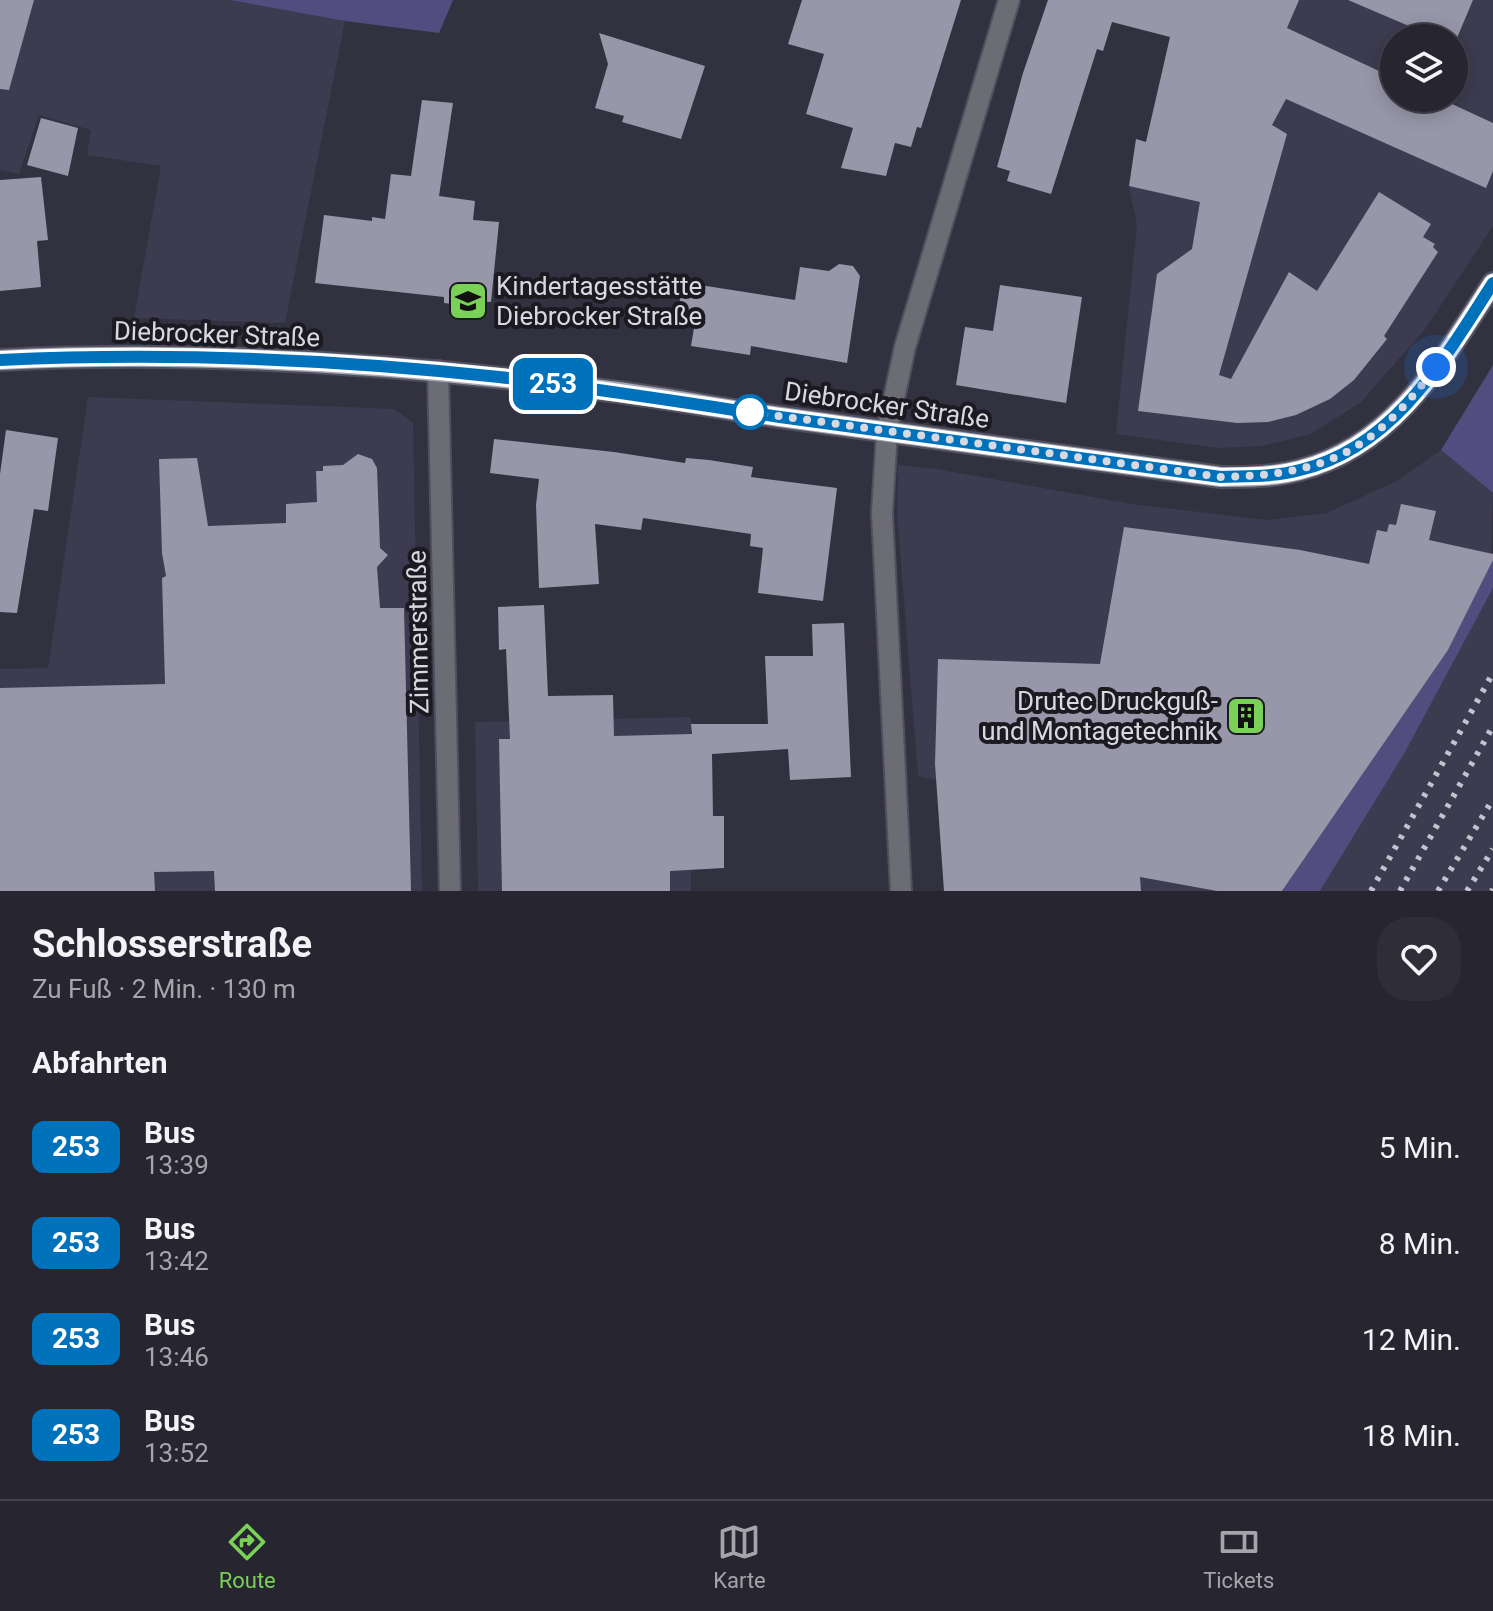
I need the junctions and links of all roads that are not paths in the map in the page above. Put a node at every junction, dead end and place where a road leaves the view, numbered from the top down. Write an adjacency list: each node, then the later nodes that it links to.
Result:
1 (1009, 0): 5 (street)
2 (1493, 283): 5 (main road, Diebrocker Straße)
3 (0, 360): 4 (main road, Diebrocker Straße)
4 (438, 371): 5 (main road, Diebrocker Straße); 6 (street, Zimmerstraße)
5 (887, 431): 7 (street)
6 (450, 891)
7 (901, 891)

